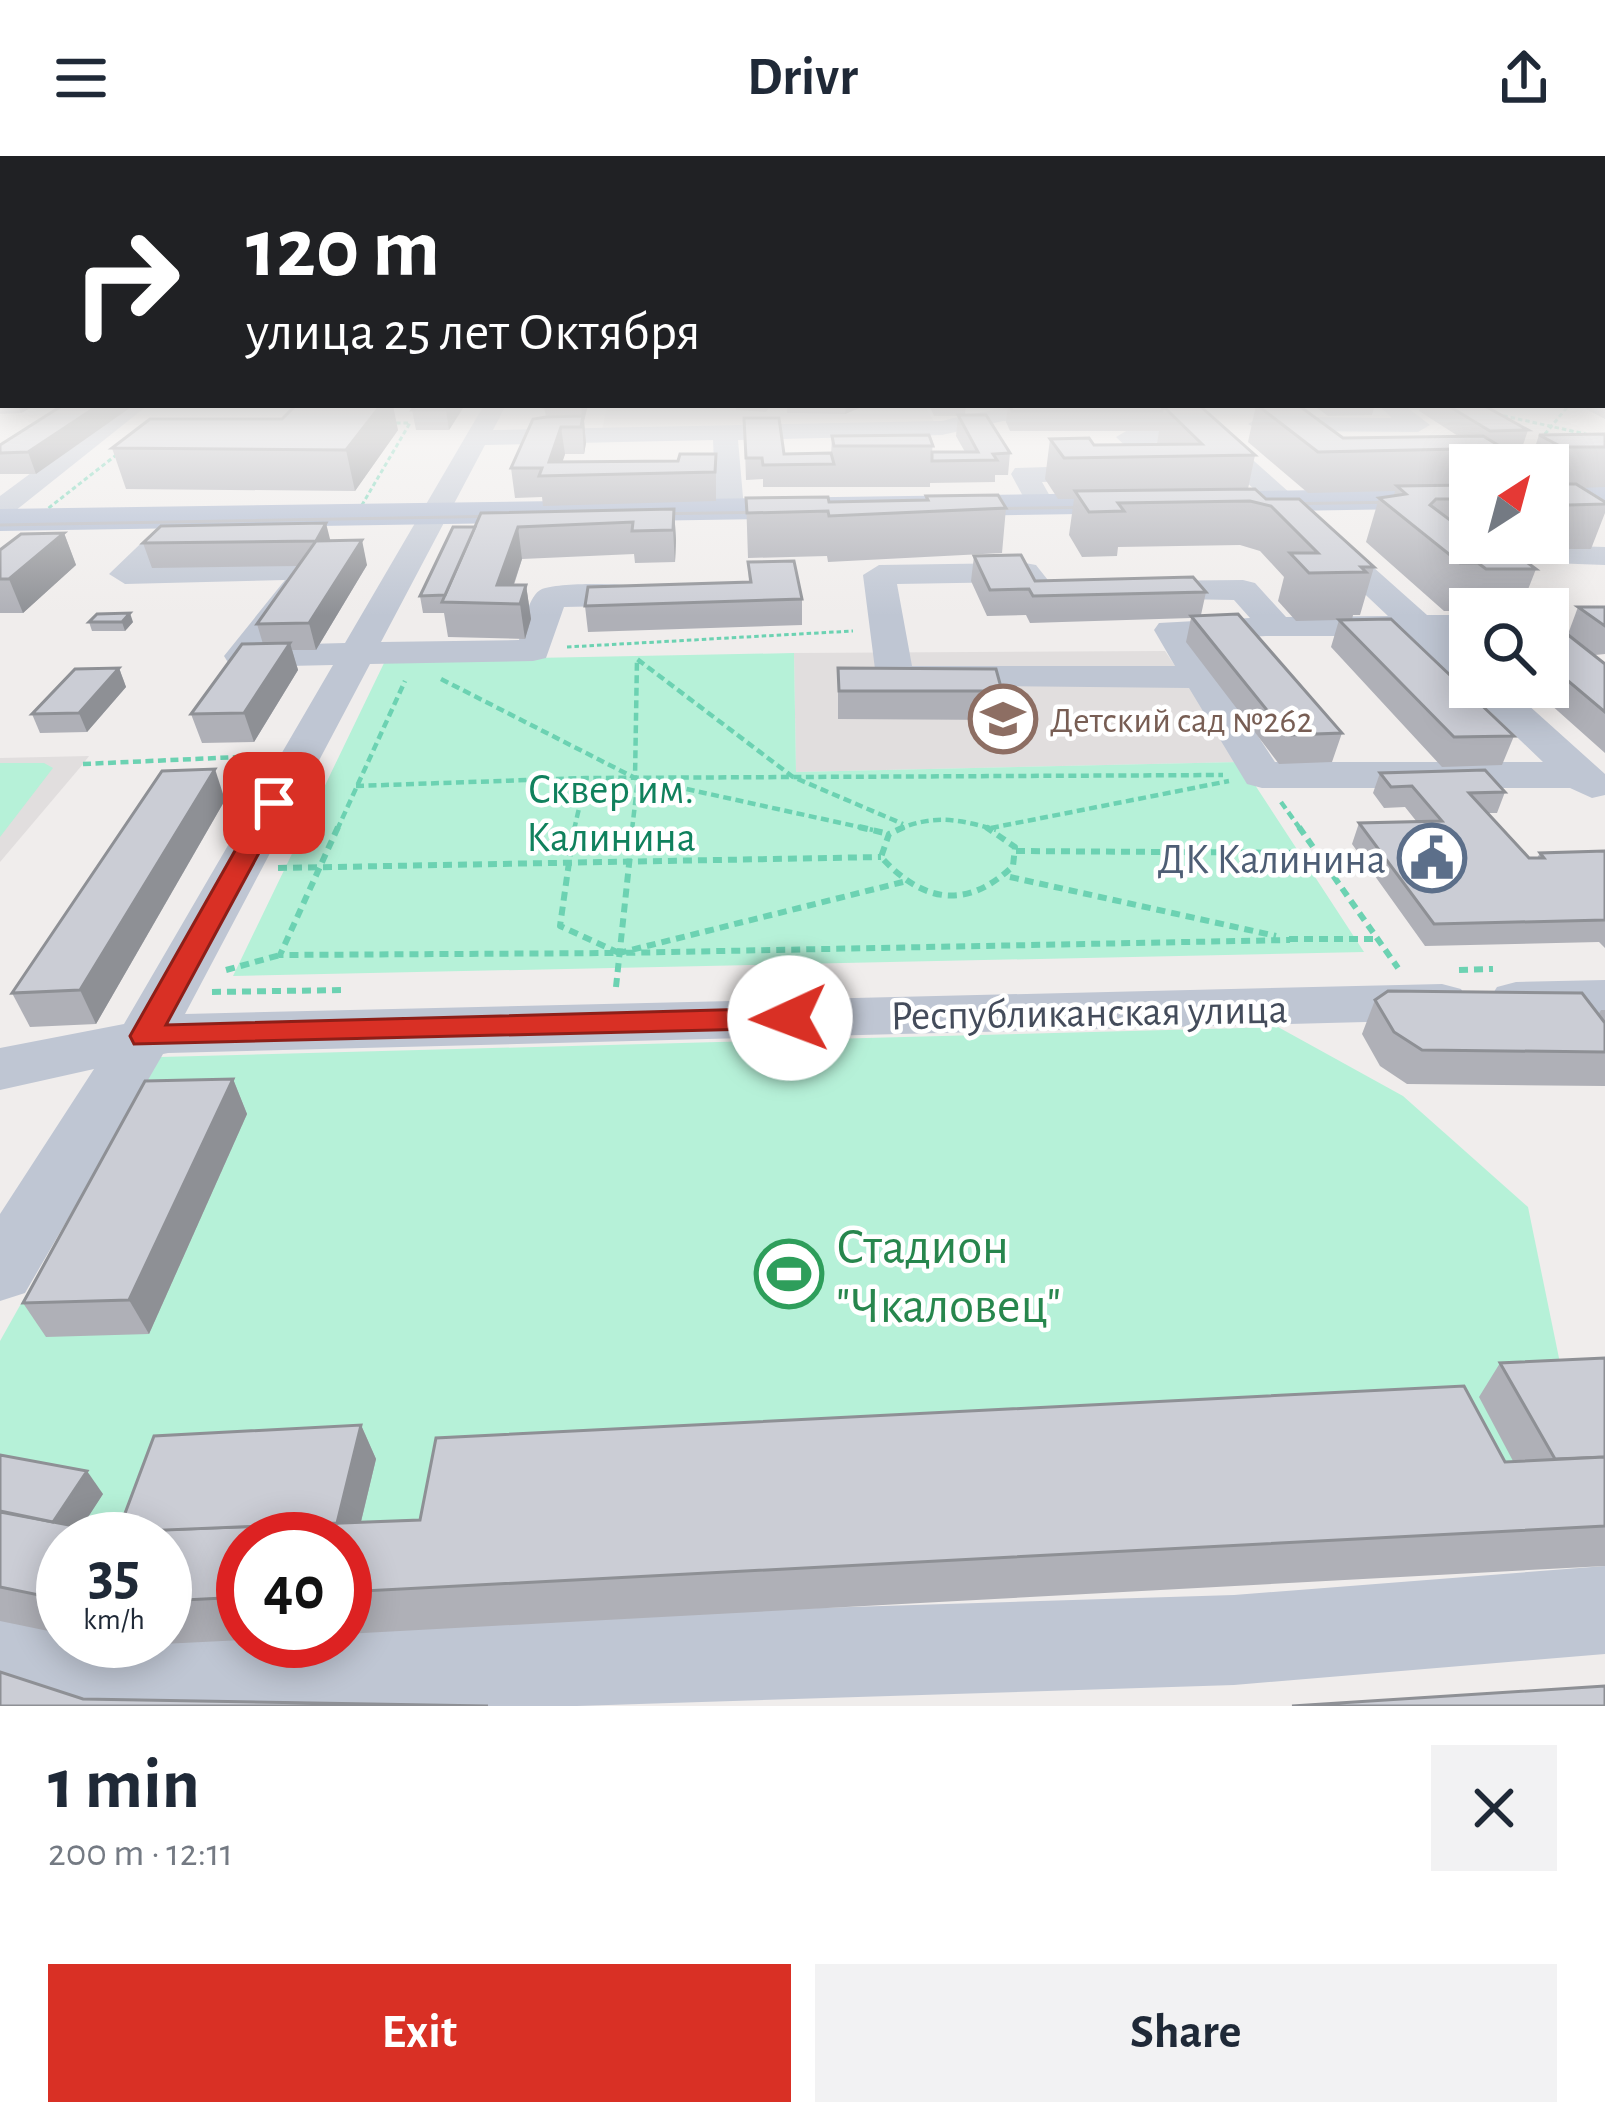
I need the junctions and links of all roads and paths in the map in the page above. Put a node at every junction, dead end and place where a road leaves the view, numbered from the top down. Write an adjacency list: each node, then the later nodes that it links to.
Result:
1 (50, 471): 13 (street)
2 (95, 471): 20 (path)
3 (382, 471): 20 (path)
4 (459, 471): 18 (street)
5 (728, 471): 14 (street)
6 (1166, 471): 11 (street)
7 (1249, 471): 12 (street)
8 (1605, 496): 9 (main road)
9 (1569, 497)
10 (1449, 499): 12 (main road)
11 (1041, 505): 12 (main road); 14 (main road)
12 (1287, 508): 17 (main road); 18 (main road); 28 (street)
13 (0, 509)
14 (730, 509): 18 (main road)
15 (1605, 509): 16 (main road)
16 (1569, 510)
17 (1449, 512)
18 (432, 521): 20 (main road); 21 (main road); 33 (street)
19 (1569, 526): 22 (street)
20 (19, 530): 21 (main road)
21 (170, 531): 33 (street)
22 (1605, 552): 23 (street)
23 (1495, 588)
24 (1065, 592): 30 (street)
25 (1110, 592): 29 (street)
26 (698, 594): 32 (street)
27 (1449, 625): 28 (street)
28 (1418, 626): 29 (street); 34 (street)
29 (1277, 628): 37 (street)
30 (886, 629): 31 (path); 37 (street)
31 (632, 642): 32 (path); 36 (path)
32 (533, 650): 35 (street)
33 (358, 652): 35 (street); 69 (street)
34 (1449, 654)
35 (413, 658): 44 (path); 45 (path)
36 (637, 659): 42 (path); 44 (path)
37 (1200, 676): 41 (street)
38 (1508, 708): 46 (street)
39 (277, 755): 40 (path)
40 (82, 764)
41 (1262, 775): 42 (path); 46 (street); 48 (path); 51 (path)
42 (793, 777): 44 (path); 47 (path)
43 (586, 778): 44 (path); 45 (path); 54 (path)
44 (635, 778): 49 (path); 53 (path)
45 (356, 786): 55 (path)
46 (1593, 787)
47 (903, 824): 48 (path); 49 (path)
48 (992, 828): 50 (path)
49 (889, 834): 52 (path)
50 (1016, 851): 51 (path); 57 (path)
51 (1316, 853): 59 (path)
52 (881, 857): 53 (path); 58 (path)
53 (626, 862): 54 (path); 61 (path)
54 (566, 863): 55 (path); 61 (path)
55 (319, 867): 56 (path); 62 (path)
56 (262, 868)
57 (1010, 877): 58 (path); 60 (path)
58 (903, 882): 61 (path)
59 (1379, 939): 60 (path); 64 (path)
60 (1290, 940): 61 (path)
61 (619, 953): 62 (path); 65 (path)
62 (280, 955): 63 (path)
63 (210, 972)
64 (1377, 972)
65 (616, 987)
66 (361, 990): 67 (path)
67 (199, 992)
68 (1605, 998): 69 (street, Республиканская улица)
69 (145, 1036): 70 (street, Республиканская улица); 71 (street)
70 (0, 1069)
71 (0, 1272)
72 (1605, 1610): 73 (street)
73 (0, 1645)

